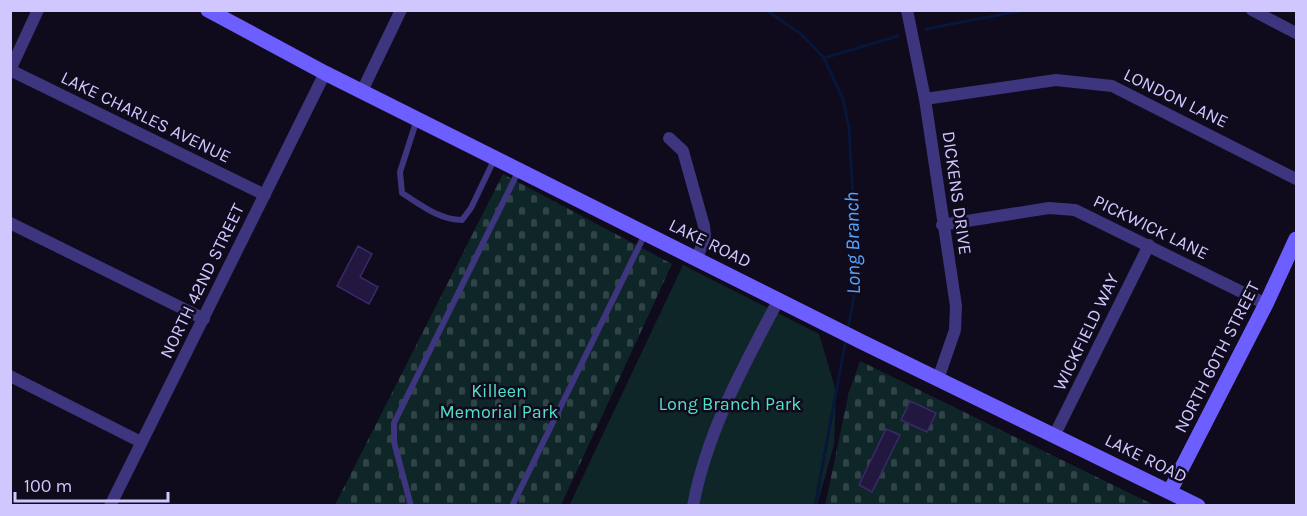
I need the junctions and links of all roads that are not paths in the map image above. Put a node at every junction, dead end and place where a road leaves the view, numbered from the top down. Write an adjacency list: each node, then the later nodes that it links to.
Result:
1 (38, 10): 8 (street)
2 (208, 10): 6 (street, LAKE ROAD)
3 (401, 10): 10 (street)
4 (907, 10): 11 (street, DICKENS DRIVE)
5 (1252, 10): 7 (street)
6 (226, 14): 9 (street, LAKE ROAD)
7 (1296, 33)
8 (10, 70): 17 (street, LAKE CHARLES AVENUE)
9 (325, 73): 10 (street, LAKE ROAD); 17 (street, NORTH 42ND STREET)
10 (362, 91): 12 (street, LAKE ROAD)
11 (925, 99): 16 (street, LONDON LANE); 19 (street, DICKENS DRIVE)
12 (417, 119): 14 (street, LAKE ROAD); 14 (lane)
13 (669, 138): 23 (street)
14 (495, 158): 15 (street, LAKE ROAD)
15 (520, 169): 20 (street, LAKE ROAD); 33 (lane)
16 (1296, 179)
17 (265, 195): 26 (street, NORTH 42ND STREET)
18 (10, 223): 26 (street)
19 (942, 225): 22 (street, PICKWICK LANE); 28 (street, DICKENS DRIVE)
20 (646, 233): 23 (street, LAKE ROAD); 34 (lane)
21 (1296, 239): 25 (street, NORTH 60TH STREET)
22 (1149, 245): 25 (street, PICKWICK LANE); 29 (street, WICKFIELD WAY)
23 (698, 259): 24 (street, LAKE ROAD)
24 (779, 299): 28 (street, LAKE ROAD); 35 (street)
25 (1266, 304): 31 (street, NORTH 60TH STREET)
26 (204, 319): 30 (street, NORTH 42ND STREET)
27 (10, 376): 30 (street)
28 (938, 379): 29 (street, LAKE ROAD)
29 (1055, 434): 31 (street, LAKE ROAD)
30 (141, 442): 32 (street, NORTH 42ND STREET)
31 (1170, 491): 36 (street, LAKE ROAD)
32 (110, 506)
33 (411, 506)
34 (512, 506)
35 (693, 506)
36 (1198, 506)

